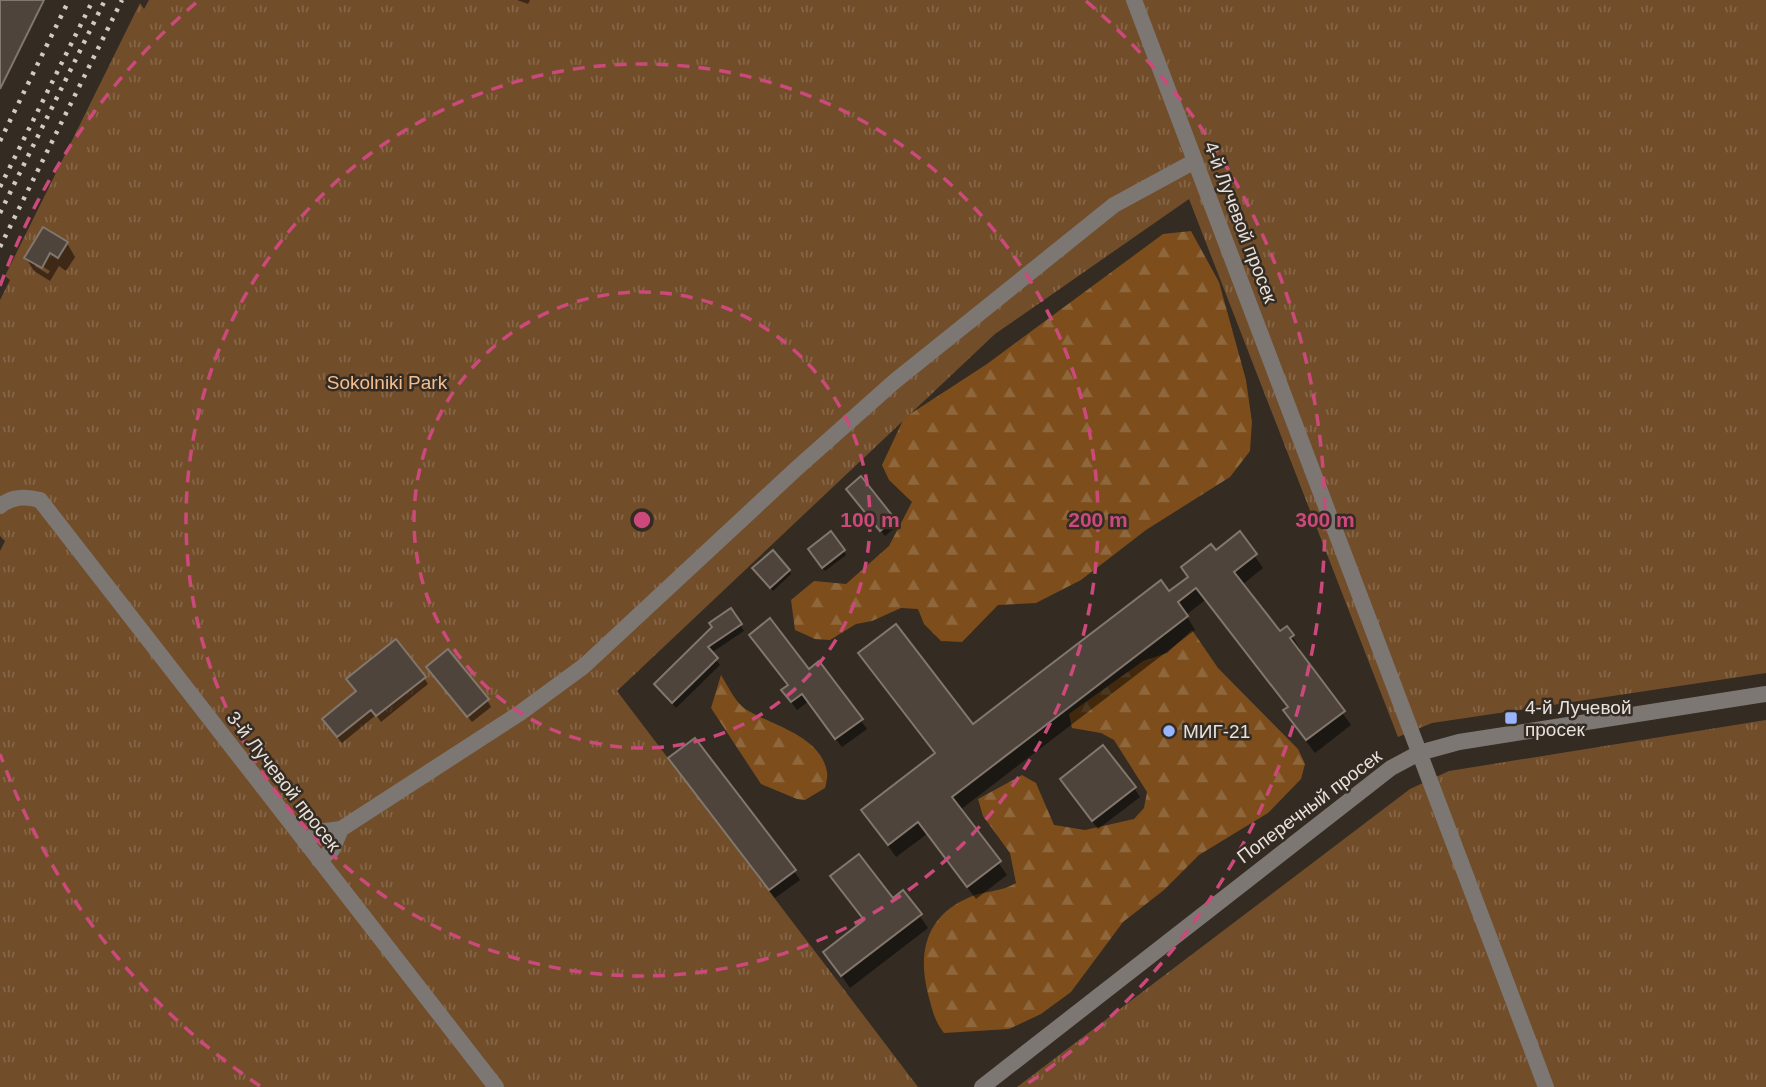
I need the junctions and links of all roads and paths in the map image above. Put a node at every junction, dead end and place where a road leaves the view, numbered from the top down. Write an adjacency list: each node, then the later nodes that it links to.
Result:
1 (1134, 0): 2 (street, 4-й Лучевой просек)
2 (1195, 161): 5 (street, 4-й Лучевой просек); 6 (street)
3 (0, 506): 7 (street, 3-й Лучевой просек)
4 (1766, 694): 5 (street, Поперечный просек)
5 (1419, 753): 10 (street, Поперечный просек); 11 (street, 4-й Лучевой просек)
6 (341, 829): 7 (street); 8 (street)
7 (305, 842): 8 (street, 3-й Лучевой просек)
8 (319, 860): 9 (street, 3-й Лучевой просек)
9 (496, 1087)
10 (982, 1087)
11 (1546, 1087)

